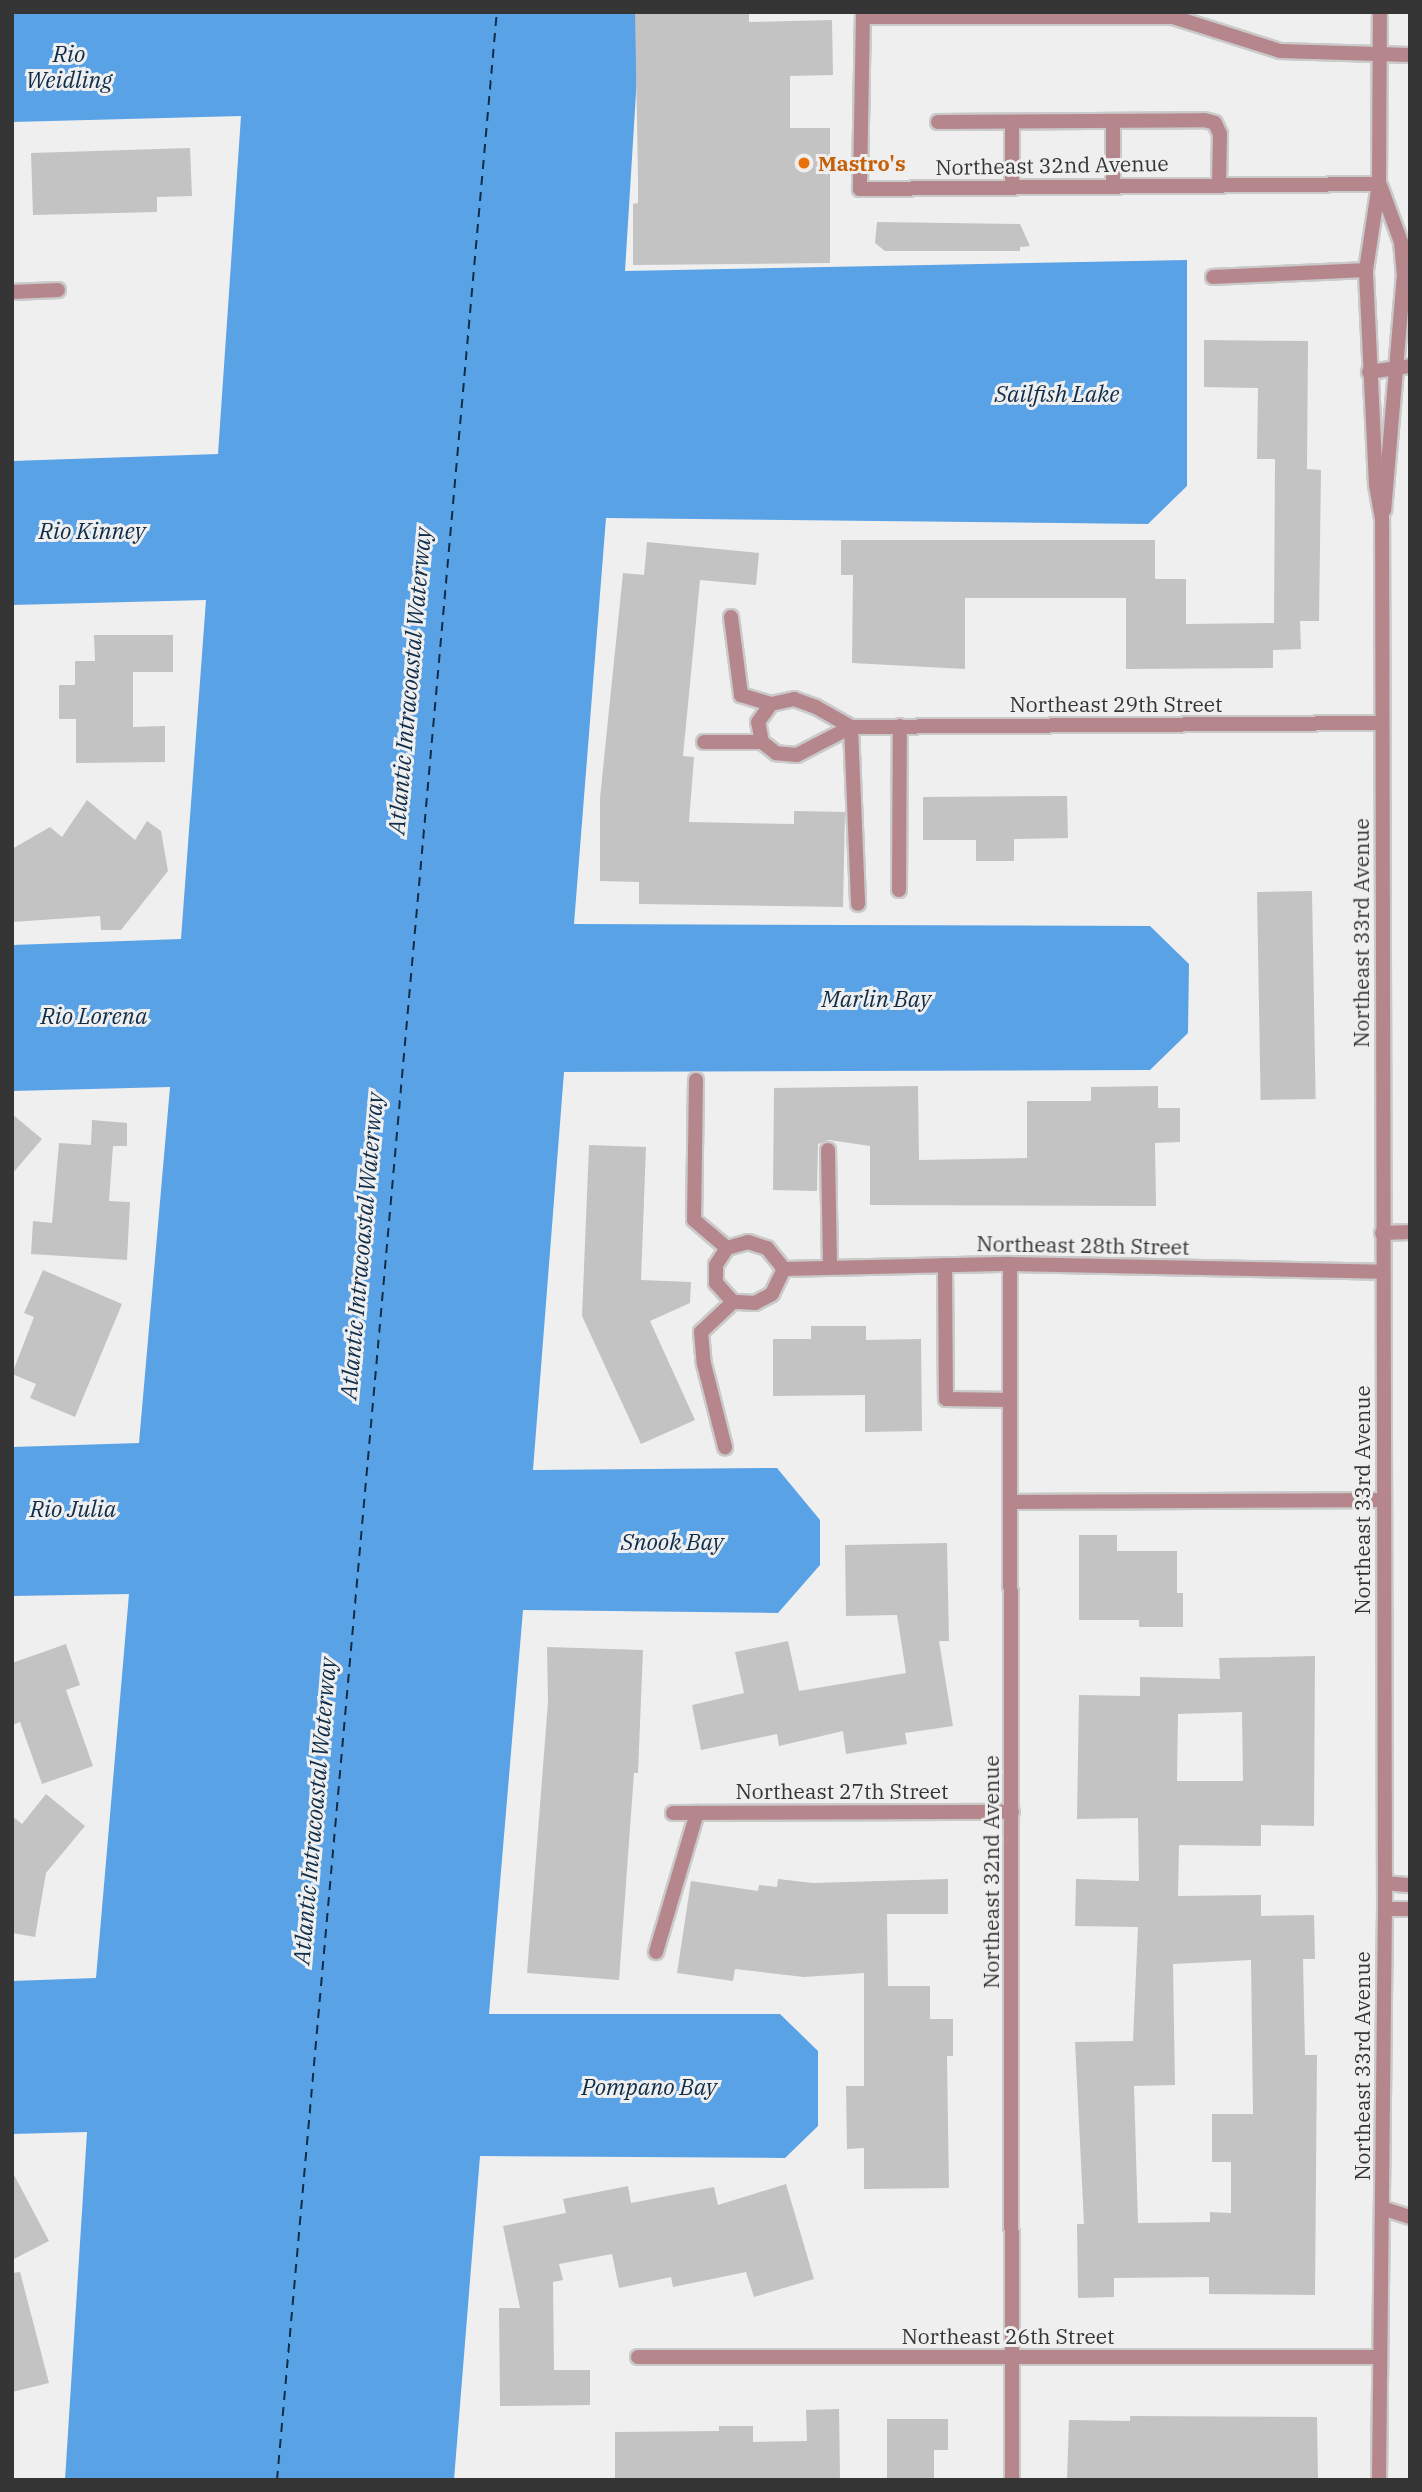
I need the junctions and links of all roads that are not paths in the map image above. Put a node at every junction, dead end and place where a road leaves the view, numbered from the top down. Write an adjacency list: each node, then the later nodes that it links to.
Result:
1 (1380, 12): 3 (street, Northeast 33rd Avenue)
2 (863, 15): 3 (street); 10 (street, Northeast 32nd Avenue)
3 (1380, 55): 4 (street); 9 (street, Northeast 33rd Avenue)
4 (1410, 55)
5 (1113, 121): 7 (street); 8 (street); 11 (street)
6 (938, 122): 7 (street)
7 (1012, 122): 10 (street)
8 (1219, 184): 9 (street, Northeast 32nd Avenue); 11 (street, Northeast 32nd Avenue)
9 (1379, 184): 12 (street, Northeast 33rd Avenue); 13 (street, Northeast 33rd Avenue)
10 (1012, 185): 11 (street, Northeast 32nd Avenue)
11 (1113, 185)
12 (1407, 263): 17 (street, Northeast 33rd Avenue)
13 (1366, 270): 14 (street); 18 (street, Northeast 33rd Avenue)
14 (1213, 277)
15 (58, 290): 16 (street)
16 (12, 292)
17 (1403, 367): 18 (street); 19 (street, Northeast 33rd Avenue)
18 (1369, 372): 19 (street, Northeast 33rd Avenue)
19 (1382, 519): 22 (street, Northeast 33rd Avenue)
20 (731, 617): 21 (street)
21 (771, 704): 24 (street); 26 (street)
22 (1382, 723): 23 (street, Northeast 29th Street); 32 (street, Northeast 33rd Avenue)
23 (900, 726): 24 (street, Northeast 29th Street); 27 (street)
24 (851, 727): 26 (street); 28 (street)
25 (704, 742): 26 (street)
26 (762, 742)
27 (899, 890)
28 (858, 904)
29 (696, 1080): 33 (street)
30 (828, 1150): 36 (street)
31 (1410, 1232): 32 (street)
32 (1382, 1233): 38 (street, Northeast 33rd Avenue)
33 (727, 1248): 37 (street); 39 (street)
34 (1010, 1264): 35 (street, Northeast 28th Street); 38 (street, Northeast 28th Street); 40 (street, Northeast 32nd Avenue)
35 (946, 1265): 36 (street, Northeast 28th Street); 40 (street)
36 (830, 1268): 37 (street, Northeast 28th Street)
37 (785, 1269): 39 (street)
38 (1382, 1272): 42 (street, Northeast 33rd Avenue)
39 (733, 1302): 41 (street)
40 (1010, 1400): 43 (street, Northeast 32nd Avenue)
41 (725, 1447)
42 (1383, 1500): 43 (street); 47 (street, Northeast 33rd Avenue)
43 (1011, 1503): 46 (street, Northeast 32nd Avenue)
44 (673, 1812): 45 (street, Northeast 27th Street)
45 (696, 1812): 46 (street, Northeast 27th Street); 51 (street)
46 (1012, 1812): 55 (street, Northeast 32nd Avenue)
47 (1385, 1883): 48 (street); 49 (street, Northeast 33rd Avenue)
48 (1410, 1885)
49 (1385, 1909): 50 (street); 52 (street, Northeast 33rd Avenue)
50 (1410, 1909)
51 (656, 1952)
52 (1382, 2208): 53 (street); 56 (street, Northeast 33rd Avenue)
53 (1410, 2217)
54 (638, 2357): 55 (street, Northeast 26th Street)
55 (1012, 2357): 56 (street, Northeast 26th Street); 57 (street, Northeast 32nd Avenue)
56 (1379, 2357): 58 (street, Northeast 33rd Avenue)
57 (1012, 2480)
58 (1380, 2480)

